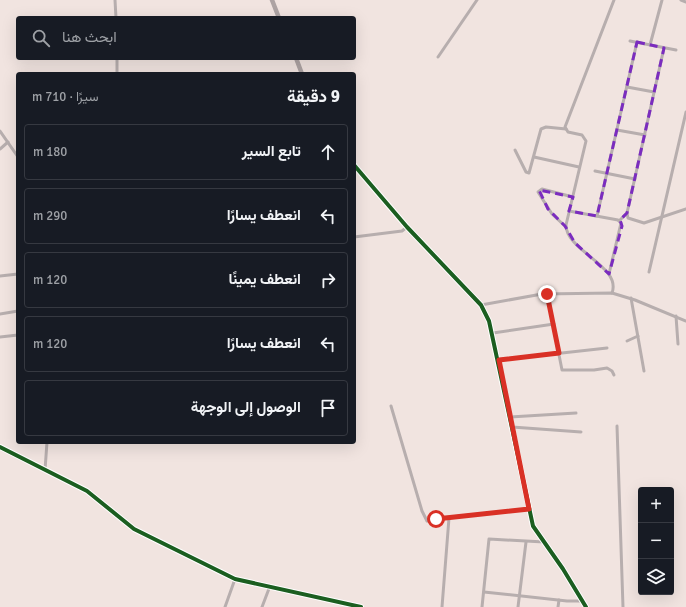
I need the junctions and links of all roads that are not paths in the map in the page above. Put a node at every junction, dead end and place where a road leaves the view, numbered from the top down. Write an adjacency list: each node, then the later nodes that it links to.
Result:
1 (115, 0): 8 (street)
2 (272, 0): 9 (street)
3 (475, 0): 15 (street)
4 (614, 0): 23 (street)
5 (662, 0): 12 (street)
6 (681, 0): 7 (street)
7 (686, 2)
8 (116, 16)
9 (278, 16)
10 (630, 41): 11 (street)
11 (637, 42): 12 (street); 20 (street)
12 (650, 45): 13 (street)
13 (664, 48): 14 (street); 21 (street)
14 (676, 50)
15 (438, 58)
16 (117, 60): 18 (street)
17 (297, 60): 19 (street)
18 (117, 72)
19 (301, 72)
20 (627, 86): 21 (street); 24 (street)
21 (654, 92): 26 (street)
22 (686, 112): 42 (street)
23 (566, 129): 31 (street); 33 (street)
24 (617, 130): 26 (street); 35 (street)
25 (0, 131): 27 (street)
26 (645, 135): 36 (street)
27 (8, 142): 28 (street); 30 (street)
28 (0, 149)
29 (515, 150): 31 (street)
30 (16, 154)
31 (534, 157): 33 (street)
32 (356, 167): 45 (street)
33 (579, 167): 37 (street)
34 (595, 171): 35 (street)
35 (607, 173): 36 (street); 41 (street)
36 (635, 179): 40 (street)
37 (573, 197): 39 (street); 44 (street)
38 (686, 209): 42 (street)
39 (569, 211): 41 (street); 44 (street)
40 (627, 213): 42 (street); 43 (street)
41 (598, 216): 43 (street)
42 (662, 217): 47 (street)
43 (620, 221): 49 (street)
44 (566, 227): 49 (street)
45 (407, 228): 46 (street); 54 (street)
46 (356, 237)
47 (649, 272)
48 (16, 274): 50 (street)
49 (609, 274): 51 (street)
50 (0, 276)
51 (612, 292): 52 (street); 53 (street)
52 (547, 294): 54 (street); 59 (street)
53 (631, 298): 57 (street); 62 (street)
54 (481, 305): 60 (street)
55 (16, 312): 56 (street)
56 (0, 314)
57 (676, 316): 58 (street); 65 (street)
58 (686, 321)
59 (554, 324): 60 (street); 67 (street)
60 (493, 333): 68 (street)
61 (16, 334): 63 (street)
62 (638, 336): 64 (street); 69 (street)
63 (0, 337)
64 (627, 341)
65 (678, 344)
66 (607, 348): 67 (street)
67 (559, 353): 68 (street); 70 (street)
68 (499, 360): 73 (street)
69 (644, 371)
70 (614, 375)
71 (390, 406): 81 (street)
72 (576, 413): 73 (street)
73 (510, 417): 75 (street)
74 (617, 426): 98 (street)
75 (512, 428): 76 (street); 80 (street)
76 (581, 432)
77 (48, 444): 79 (street)
78 (0, 447): 79 (street)
79 (45, 470): 84 (street)
80 (529, 509): 81 (street); 83 (street)
81 (449, 518): 93 (street)
82 (526, 542): 83 (street); 86 (street); 87 (street)
83 (544, 542): 89 (street)
84 (235, 579): 85 (street); 90 (street)
85 (270, 586): 91 (street); 92 (street)
86 (484, 592): 87 (street); 94 (street)
87 (520, 596): 88 (street); 95 (street)
88 (559, 600): 89 (street); 96 (street)
89 (582, 601): 97 (street)
90 (225, 607)
91 (262, 607)
92 (360, 607)
93 (442, 607)
94 (482, 607)
95 (518, 607)
96 (558, 607)
97 (586, 607)
98 (623, 607)

